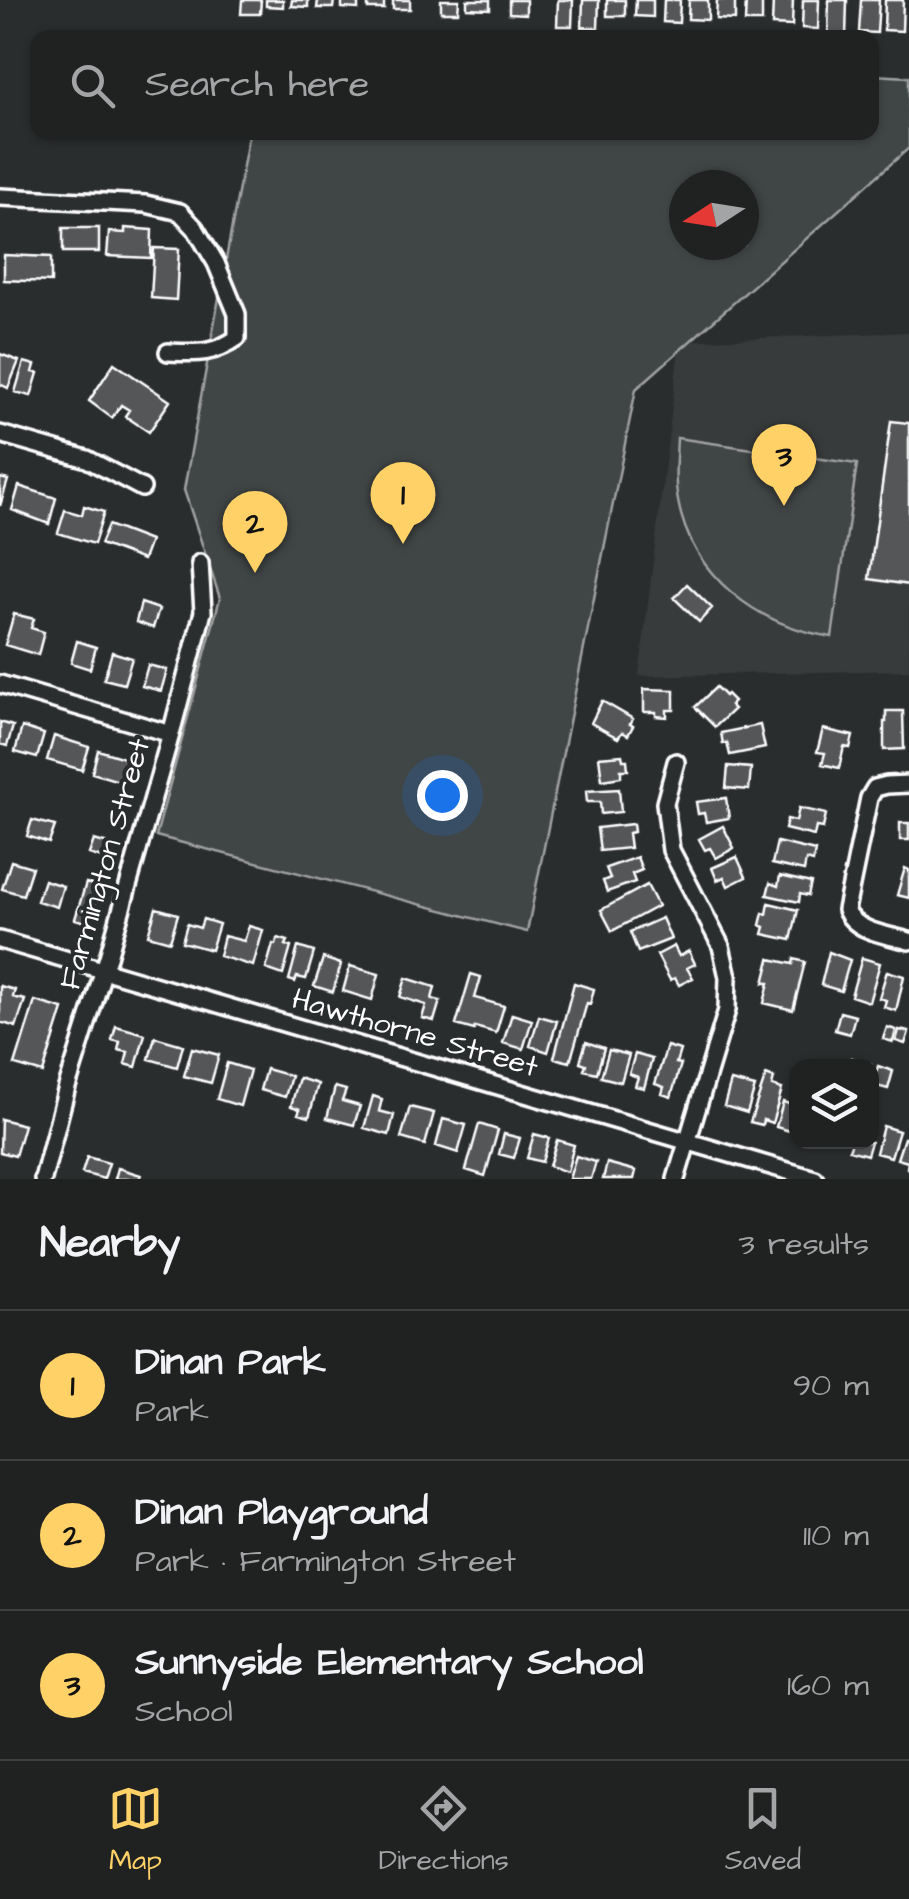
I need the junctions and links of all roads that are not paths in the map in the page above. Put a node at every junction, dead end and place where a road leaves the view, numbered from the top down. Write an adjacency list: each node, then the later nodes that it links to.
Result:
1 (0, 197): 2 (street)
2 (168, 352)
3 (0, 434): 4 (street)
4 (142, 488)
5 (200, 562): 7 (street, Farmington Street)
6 (0, 684): 7 (street)
7 (172, 734): 12 (street, Farmington Street)
8 (676, 762): 13 (street)
9 (909, 784): 11 (street)
10 (0, 940): 12 (street, Hawthorne Street)
11 (909, 941)
12 (104, 970): 13 (street, Hawthorne Street); 14 (street, Farmington Street)
13 (687, 1142): 15 (street); 16 (street, Hawthorne Street)
14 (43, 1179)
15 (676, 1179)
16 (815, 1179)

